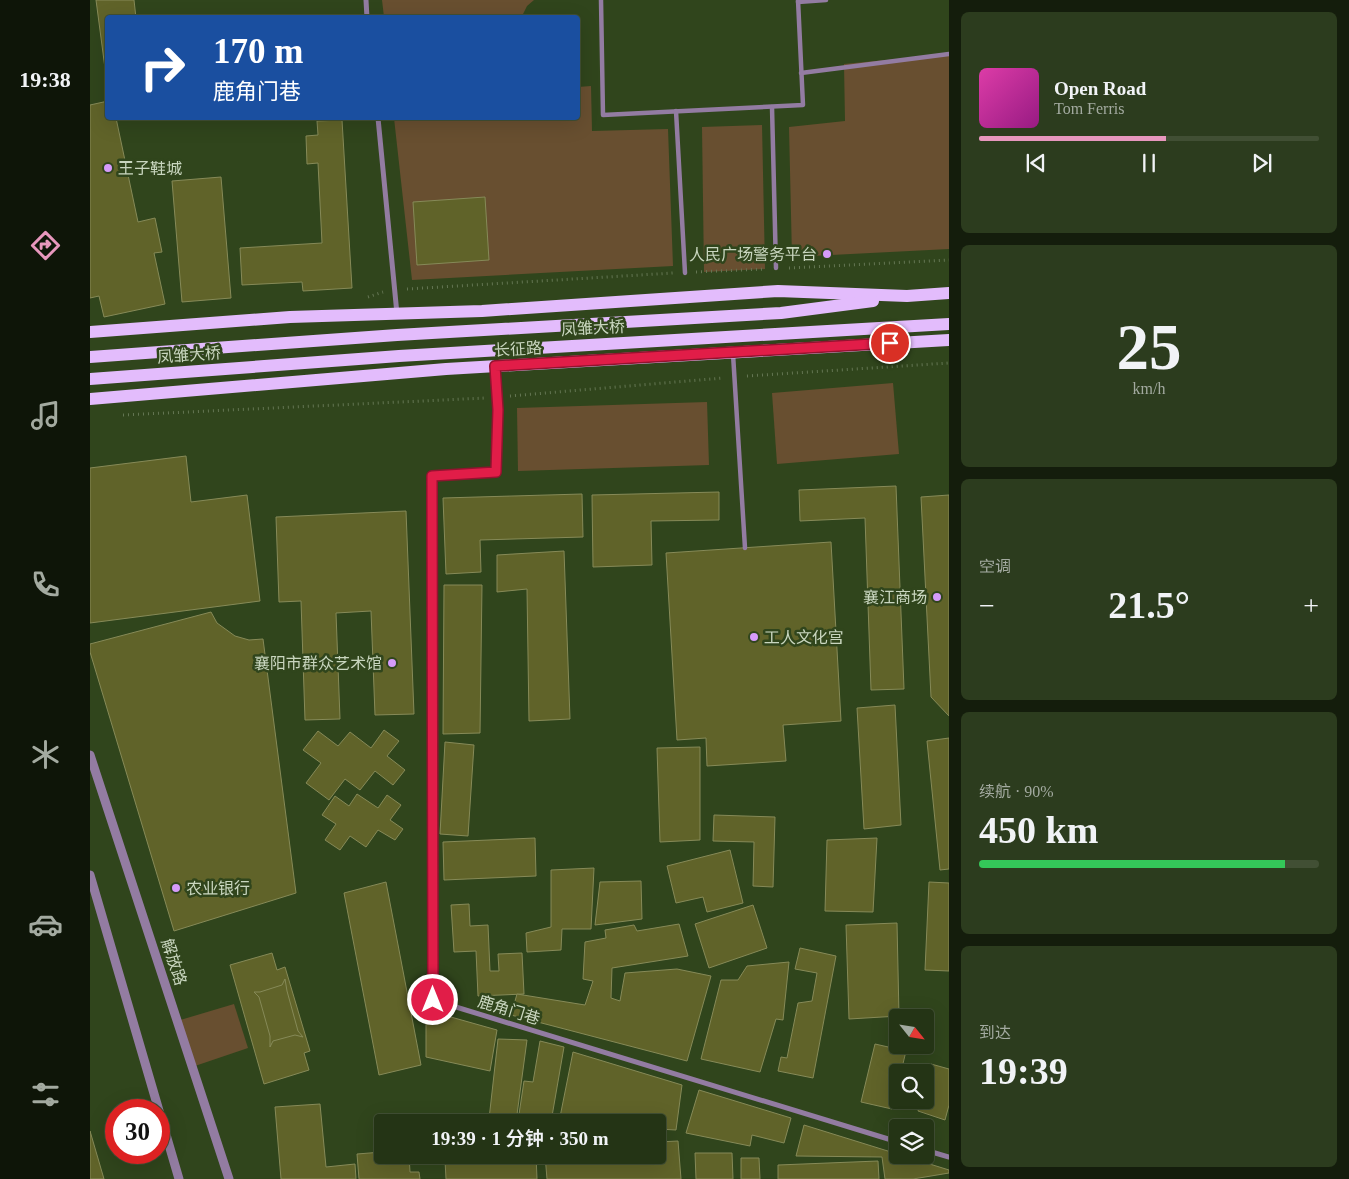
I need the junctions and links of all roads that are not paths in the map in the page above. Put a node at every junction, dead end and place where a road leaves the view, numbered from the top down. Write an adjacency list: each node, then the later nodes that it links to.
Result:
1 (366, 0): 5 (street)
2 (601, 0): 9 (street)
3 (826, 0): 4 (street)
4 (798, 1): 7 (street)
5 (368, 15)
6 (949, 54): 7 (street)
7 (801, 73): 8 (street)
8 (772, 107): 9 (street); 11 (street)
9 (676, 111): 12 (street)
10 (378, 120): 15 (street)
11 (776, 268)
12 (685, 273)
13 (949, 293): 14 (main road)
14 (908, 296): 15 (main road); 20 (main road, 凤雏大桥)
15 (397, 315): 17 (main road)
16 (949, 324): 22 (main road, 凤雏大桥)
17 (90, 332)
18 (949, 340): 19 (main road, 长征路)
19 (733, 352): 21 (main road, 长征路); 24 (street)
20 (90, 356)
21 (495, 366): 23 (main road, 长征路); 27 (street, 鹿角门巷)
22 (90, 378)
23 (94, 400)
24 (745, 548)
25 (90, 755): 31 (street, 解放路)
26 (90, 875): 30 (street)
27 (889, 1139)
28 (934, 1153): 29 (street)
29 (949, 1157)
30 (179, 1179)
31 (229, 1179)

